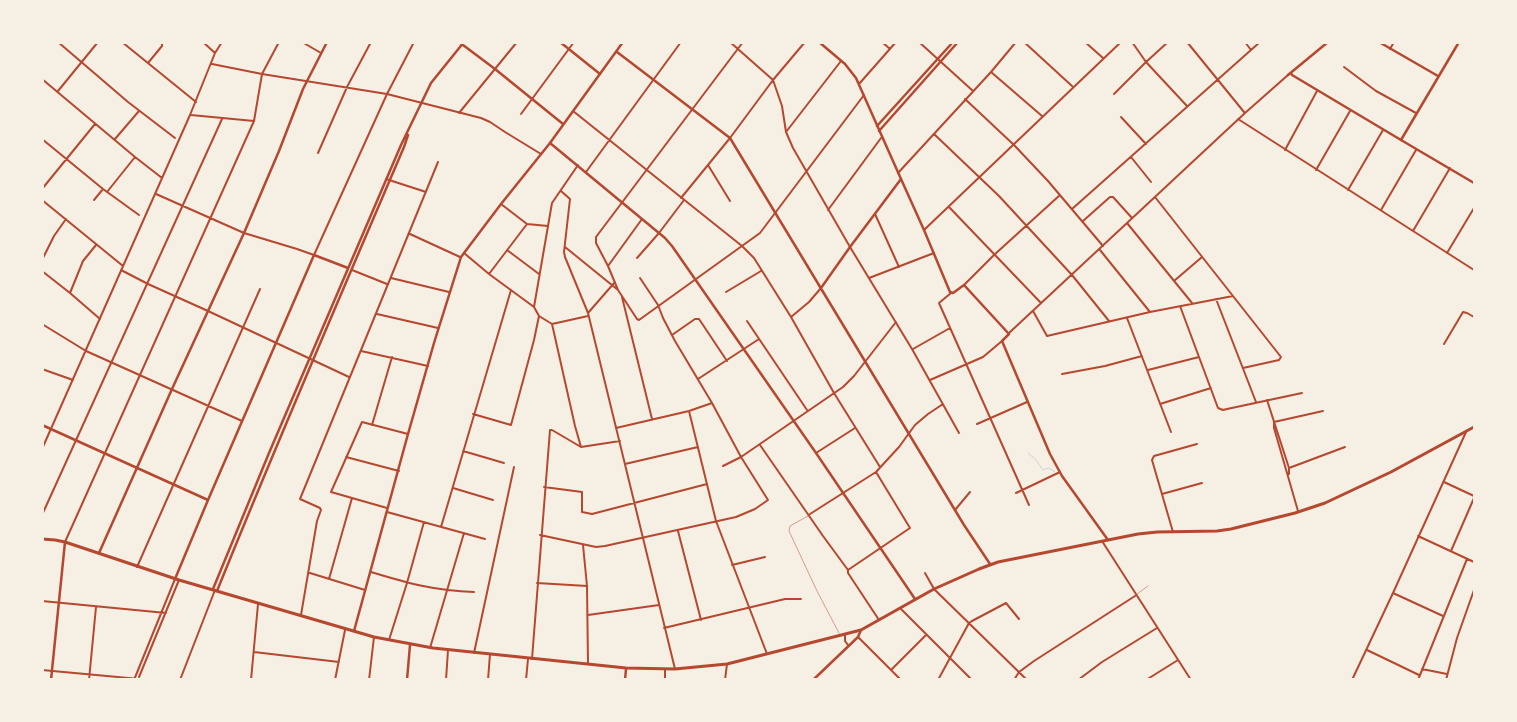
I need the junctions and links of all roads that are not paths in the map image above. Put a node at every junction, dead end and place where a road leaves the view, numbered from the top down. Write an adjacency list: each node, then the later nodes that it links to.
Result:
1 (58, 42): 51 (street)
2 (98, 42): 51 (street)
3 (122, 42): 54 (street)
4 (162, 42): 54 (street)
5 (203, 42): 46 (street)
6 (222, 42): 46 (street)
7 (279, 42): 59 (street)
8 (302, 42): 47 (street)
9 (326, 42): 47 (street)
10 (371, 42): 69 (street)
11 (414, 42): 75 (street)
12 (517, 42): 57 (street)
13 (560, 42): 43 (street)
14 (574, 42): 43 (street)
15 (624, 42): 45 (street)
16 (681, 42): 64 (street)
17 (730, 42): 40 (street)
18 (743, 42): 40 (street)
19 (805, 42): 65 (street)
20 (818, 42): 50 (street)
21 (882, 42): 41 (street)
22 (896, 42): 41 (street)
23 (919, 42): 49 (street)
24 (953, 42): 49 (street)
25 (958, 42): 52 (street)
26 (1016, 42): 58 (street)
27 (1024, 42): 70 (street)
28 (1085, 42): 48 (street)
29 (1121, 42): 48 (street)
30 (1132, 42): 53 (street)
31 (1168, 42): 53 (street)
32 (1187, 42): 66 (street)
33 (1244, 42): 44 (street)
34 (1260, 42): 44 (street)
35 (1328, 42): 61 (street)
36 (1379, 42): 42 (street)
37 (1394, 42): 42 (street)
38 (1459, 42): 62 (street)
39 (462, 43): 57 (street); 81 (street)
40 (737, 49): 65 (street); 83 (street)
41 (890, 49): 68 (street)
42 (1390, 49): 62 (street)
43 (569, 50): 60 (street); 78 (street)
44 (1251, 50): 66 (street)
45 (617, 52): 60 (street); 64 (street)
46 (215, 53): 55 (street)
47 (321, 53): 67 (street)
48 (1103, 58): 70 (street)
49 (938, 59): 52 (street); 71 (street)
50 (841, 61): 68 (street); 104 (street)
51 (81, 62): 74 (street); 84 (street)
52 (941, 62): 71 (street); 72 (street)
53 (1146, 62): 76 (street); 82 (street)
54 (148, 63): 80 (street)
55 (212, 64): 59 (street); 80 (street)
56 (1344, 67): 90 (street)
57 (495, 69): 78 (street); 88 (street)
58 (991, 72): 72 (street); 94 (street)
59 (262, 74): 67 (street); 98 (street)
60 (600, 74): 85 (street)
61 (1290, 74): 73 (street); 89 (street)
62 (1438, 76): 90 (street)
63 (42, 79): 74 (street)
64 (654, 80): 83 (street); 111 (street)
65 (773, 80): 104 (street); 108 (street)
66 (1217, 80): 82 (street); 89 (street)
67 (307, 82): 69 (street); 174 (street)
68 (859, 84): 77 (street)
69 (347, 87): 75 (street); 118 (street)
70 (1073, 87): 94 (street)
71 (912, 91): 86 (street); 92 (street)
72 (973, 91): 79 (street)
73 (1318, 91): 87 (street); 117 (street)
74 (57, 92): 99 (street)
75 (387, 94): 81 (street); 187 (street)
76 (1114, 94)
77 (864, 96): 101 (street); 130 (street)
78 (533, 99): 91 (street); 100 (street)
79 (965, 99): 105 (street); 115 (street)
80 (196, 102): 93 (street)
81 (421, 104): 88 (street); 135 (street)
82 (1187, 106): 114 (street)
83 (693, 109): 108 (street); 127 (street)
84 (139, 111): 107 (street); 110 (street)
85 (573, 111): 100 (street); 111 (street)
86 (891, 111): 92 (street); 101 (street)
87 (1350, 111): 102 (street); 128 (street)
88 (459, 113): 119 (street)
89 (1245, 113): 97 (street)
90 (1416, 113): 112 (street)
91 (522, 114)
92 (895, 114): 103 (street)
93 (190, 115): 96 (street); 133 (street)
94 (1042, 116): 115 (street)
95 (1121, 117): 114 (street)
96 (222, 119): 98 (street); 154 (street)
97 (1238, 119): 117 (street); 146 (street)
98 (254, 121): 163 (street)
99 (95, 124): 110 (street); 122 (street)
100 (563, 124): 113 (street)
101 (877, 126): 103 (street)
102 (1383, 130): 112 (street); 140 (street)
103 (880, 131): 106 (street)
104 (786, 132): 130 (street)
105 (934, 134): 131 (street); 132 (street)
106 (882, 137): 131 (street); 158 (street)
107 (175, 138)
108 (730, 138): 124 (street); 160 (street)
109 (42, 139): 122 (street)
110 (114, 140): 120 (street)
111 (609, 140): 127 (street); 129 (street)
112 (1401, 140): 116 (street)
113 (550, 143): 119 (street); 125 (street)
114 (1146, 144): 121 (street)
115 (1014, 145): 132 (street); 145 (street)
116 (1417, 148): 126 (street); 159 (street)
117 (1285, 150): 128 (street)
118 (318, 153)
119 (541, 154): 153 (street)
120 (135, 157): 133 (street); 142 (street)
121 (1131, 157): 136 (street); 157 (street)
122 (67, 159): 138 (street); 139 (street)
123 (438, 162): 143 (street)
124 (708, 164): 147 (street); 151 (street)
125 (578, 165): 129 (street); 141 (street)
126 (1450, 168): 137 (street); 173 (street)
127 (646, 170): 147 (street); 152 (street)
128 (1316, 170): 140 (street)
129 (586, 172): 152 (street)
130 (806, 172): 158 (street); 160 (street)
131 (898, 173): 134 (street)
132 (980, 177): 155 (street); 171 (street)
133 (162, 179): 144 (street)
134 (901, 179): 161 (street); 172 (street)
135 (388, 180): 143 (street); 196 (street)
136 (1151, 182)
137 (1474, 183)
138 (42, 189)
139 (103, 189): 142 (street); 149 (street)
140 (1348, 190): 159 (street)
141 (560, 191): 170 (street); 180 (street)
142 (107, 192): 162 (street)
143 (426, 192): 176 (street)
144 (156, 193): 154 (street); 193 (street)
145 (1060, 195): 157 (street); 171 (street)
146 (1155, 197): 165 (street); 190 (street)
147 (681, 198): 150 (street)
148 (42, 200): 166 (street)
149 (94, 200)
150 (684, 200): 175 (street); 178 (street)
151 (730, 201)
152 (622, 202): 164 (street); 194 (street)
153 (501, 204): 169 (street); 184 (street)
154 (183, 206): 163 (street); 210 (street)
155 (949, 207): 172 (street); 188 (street)
156 (1474, 208): 186 (street)
157 (1072, 209): 167 (street)
158 (828, 210): 181 (street)
159 (1381, 210): 173 (street)
160 (776, 213): 178 (street); 214 (street)
161 (875, 214): 181 (street); 195 (street)
162 (139, 215)
163 (211, 218): 174 (street); 224 (street)
164 (642, 218): 175 (street); 194 (street)
165 (1132, 218): 167 (street); 168 (street)
166 (66, 219): 177 (street); 192 (street)
167 (1083, 222): 179 (street)
168 (1127, 223): 179 (street); 208 (street)
169 (527, 224): 170 (street); 183 (street)
170 (548, 226): 202 (street)
171 (1026, 226): 188 (street); 203 (street)
172 (924, 230): 185 (street)
173 (1413, 230): 186 (street)
174 (244, 233): 187 (street); 231 (street)
175 (659, 233): 191 (street); 207 (street)
176 (410, 234): 189 (street); 204 (street)
177 (97, 244): 193 (street); 220 (street)
178 (742, 246): 200 (street); 207 (street)
179 (1103, 246): 182 (street)
180 (565, 247): 213 (street); 235 (street)
181 (850, 247): 206 (street); 214 (street)
182 (1100, 249): 203 (street); 233 (street)
183 (507, 250): 201 (street); 202 (street)
184 (464, 253): 189 (street); 201 (street)
185 (934, 253): 195 (street); 221 (street)
186 (1447, 253): 199 (street)
187 (314, 255): 196 (street); 253 (street)
188 (994, 255): 212 (street); 226 (street)
189 (461, 257): 218 (street)
190 (1202, 257): 208 (street); 223 (street)
191 (637, 258)
192 (42, 260)
193 (123, 266): 198 (street)
194 (608, 266): 209 (street)
195 (898, 267): 206 (street)
196 (350, 269): 211 (street); 262 (street)
197 (42, 270): 220 (street)
198 (121, 270): 210 (street); 240 (street)
199 (1474, 270)
200 (761, 271): 219 (street); 237 (street)
201 (489, 274): 216 (street)
202 (539, 274): 229 (street)
203 (1072, 275): 226 (street); 243 (street)
204 (390, 278): 211 (street); 218 (street)
205 (640, 278): 228 (street)
206 (869, 278): 242 (street)
207 (695, 279): 228 (street); 255 (street)
208 (1174, 281): 227 (street)
209 (615, 282): 213 (street); 217 (street)
210 (148, 284): 224 (street); 265 (street)
211 (388, 284): 234 (street)
212 (964, 285): 221 (street); 249 (street)
213 (611, 286): 217 (street); 235 (street)
214 (821, 288): 237 (street); 264 (street)
215 (260, 290): 246 (street)
216 (511, 290): 229 (street); 291 (street)
217 (618, 290): 222 (street)
218 (450, 292): 248 (street)
219 (726, 292)
220 (70, 293): 240 (street)
221 (951, 293): 247 (street)
222 (621, 294): 228 (street); 293 (street)
223 (1234, 296): 225 (street); 268 (street)
224 (176, 297): 231 (street); 272 (street)
225 (1216, 299): 227 (street); 268 (street)
226 (1041, 303): 232 (street)
227 (1192, 304): 230 (street)
228 (658, 305): 250 (street)
229 (534, 306): 236 (street)
230 (1180, 306): 233 (street); 261 (street)
231 (208, 311): 246 (street); 278 (street)
232 (1033, 311): 243 (street); 249 (street)
233 (1150, 312): 239 (street)
234 (377, 314): 248 (street); 258 (street)
235 (588, 315): 245 (street); 301 (street)
236 (539, 316): 245 (street); 291 (street)
237 (791, 317): 280 (street)
238 (1474, 317): 254 (street)
239 (1127, 318): 243 (street); 259 (street)
240 (100, 319): 257 (street)
241 (747, 321): 251 (street)
242 (896, 322): 256 (street); 264 (street)
243 (1109, 322)
244 (42, 324): 257 (street)
245 (552, 324): 314 (street)
246 (242, 328): 253 (street); 287 (street)
247 (950, 328): 256 (street); 266 (street)
248 (439, 329): 267 (street)
249 (1008, 334): 252 (street)
250 (672, 335): 263 (street); 274 (street)
251 (759, 338): 255 (street); 289 (street)
252 (1002, 341): 266 (street); 282 (street)
253 (276, 343): 262 (street); 294 (street)
254 (1444, 344)
255 (743, 349): 263 (street); 295 (street)
256 (912, 349): 276 (street)
257 (86, 351): 265 (street); 275 (street)
258 (361, 351): 260 (street); 273 (street)
259 (1142, 356): 270 (street); 271 (street)
260 (392, 357): 267 (street); 297 (street)
261 (1199, 357): 270 (street); 277 (street)
262 (311, 360): 273 (street); 390 (street)
263 (727, 361): 274 (street)
264 (865, 361): 280 (street); 306 (street)
265 (111, 363): 272 (street); 309 (street)
266 (966, 365): 276 (street); 292 (street)
267 (428, 366): 308 (street)
268 (1243, 368): 283 (street)
269 (42, 369): 275 (street)
270 (1148, 370): 286 (street)
271 (1062, 374)
272 (140, 375): 278 (street); 318 (street)
273 (349, 378): 381 (street)
274 (698, 379): 284 (street)
275 (72, 380): 303 (street)
276 (930, 380): 285 (street)
277 (1211, 388): 283 (street); 286 (street)
278 (172, 389): 287 (street); 325 (street)
279 (1302, 392): 281 (street)
280 (834, 393): 289 (street); 302 (street)
281 (1267, 400): 283 (street); 296 (street)
282 (1027, 402): 292 (street); 331 (street)
283 (1257, 402)
284 (712, 403): 288 (street); 321 (street)
285 (943, 404): 306 (street); 307 (street)
286 (1160, 404): 305 (street)
287 (208, 406): 294 (street); 335 (street)
288 (689, 411): 293 (street); 315 (street)
289 (808, 411): 295 (street)
290 (1323, 411): 296 (street)
291 (473, 414): 317 (street)
292 (991, 418): 298 (street); 339 (street)
293 (652, 419): 301 (street)
294 (242, 421): 346 (street)
295 (793, 421): 311 (street); 319 (street)
296 (1274, 422): 328 (street); 332 (street)
297 (372, 424): 308 (street); 320 (street)
298 (977, 424)
299 (42, 425): 303 (street)
300 (1474, 427): 304 (main road)
301 (616, 428): 310 (street)
302 (855, 428): 319 (street); 327 (street)
303 (51, 429): 309 (street); 316 (street)
304 (1467, 431): 333 (street); 352 (main road)
305 (1171, 432)
306 (909, 433): 327 (street); 351 (street)
307 (959, 433)
308 (408, 434): 329 (street)
309 (76, 441): 318 (street); 353 (street)
310 (620, 441): 314 (street); 323 (street)
311 (760, 444): 321 (street); 354 (street)
312 (1196, 444): 343 (street)
313 (1345, 446): 328 (street)
314 (581, 447): 337 (street)
315 (698, 447): 323 (street); 336 (street)
316 (42, 449)
317 (463, 452): 322 (street); 338 (street)
318 (105, 453): 325 (street); 368 (street)
319 (816, 453): 340 (street)
320 (346, 457): 329 (street); 345 (street)
321 (741, 457): 324 (street); 355 (street)
322 (504, 463)
323 (625, 464): 348 (street)
324 (723, 466)
325 (138, 468): 335 (street); 372 (street)
326 (514, 468): 433 (street)
327 (880, 468): 330 (street)
328 (1289, 468): 332 (street)
329 (399, 471): 350 (street)
330 (876, 472): 340 (street); 370 (street)
331 (1060, 472): 339 (street); 366 (street)
332 (1288, 475): 352 (street)
333 (1444, 482): 344 (street); 362 (street)
334 (1202, 483): 343 (street)
335 (173, 484): 346 (street); 378 (street)
336 (707, 484): 348 (street); 355 (street)
337 (544, 487): 348 (street); 361 (street)
338 (452, 488): 347 (street); 357 (street)
339 (1023, 490): 342 (street); 349 (street)
340 (842, 492): 354 (street); 370 (street)
341 (970, 492): 351 (street)
342 (1016, 494)
343 (1162, 494): 359 (street)
344 (1474, 497): 371 (street)
345 (352, 498): 350 (street); 384 (street)
346 (208, 500): 383 (street)
347 (493, 500)
348 (634, 502): 365 (street)
349 (1029, 505)
350 (388, 510): 356 (street); 380 (street)
351 (955, 510): 376 (street)
352 (1298, 511): 359 (main road)
353 (42, 515)
354 (809, 515): 379 (street); 420 (lane)
355 (716, 521): 358 (street); 377 (street)
356 (424, 522): 357 (street); 385 (street)
357 (441, 527): 360 (street)
358 (678, 531): 365 (street); 412 (street)
359 (1173, 532): 366 (main road)
360 (464, 533): 363 (street); 393 (street)
361 (540, 535): 369 (street); 386 (street)
362 (1418, 536): 371 (street); 395 (street)
363 (486, 538)
364 (42, 539): 368 (main road)
365 (643, 539): 369 (street); 402 (street)
366 (1108, 540): 367 (main road)
367 (1102, 541): 376 (main road); 396 (street)
368 (65, 542): 372 (main road); 401 (street)
369 (583, 544): 387 (street)
370 (881, 549): 379 (street); 398 (street)
371 (1451, 551): 374 (street)
372 (99, 553): 378 (main road)
373 (766, 557): 377 (street)
374 (1467, 559): 375 (street); 410 (street)
375 (1474, 562)
376 (990, 564): 389 (main road)
377 (732, 565): 404 (street)
378 (137, 566): 383 (main road)
379 (848, 570): 413 (street)
380 (371, 572): 385 (street); 391 (street)
381 (309, 573): 384 (street); 408 (street)
382 (925, 573): 389 (street)
383 (177, 579): 390 (main road); 406 (street); 407 (street)
384 (329, 579): 391 (street)
385 (407, 583): 393 (street); 424 (street)
386 (537, 583): 387 (street); 437 (street)
387 (587, 586): 409 (street)
388 (1148, 586): 396 (lane)
389 (934, 589): 398 (main road); 414 (street)
390 (215, 590): 400 (main road); 458 (street)
391 (365, 590): 419 (street)
392 (1474, 590): 451 (street)
393 (448, 591): 394 (street); 427 (street)
394 (474, 592)
395 (1393, 593): 410 (street); 430 (street)
396 (1136, 595): 417 (street); 449 (street)
397 (801, 599): 404 (street)
398 (915, 599): 405 (main road)
399 (42, 601): 401 (street)
400 (258, 602): 408 (main road); 432 (street)
401 (59, 603): 403 (street); 448 (street)
402 (659, 606): 409 (street); 416 (street)
403 (96, 607): 406 (street); 450 (street)
404 (748, 608): 412 (street); 435 (street)
405 (899, 608): 413 (main road); 421 (street)
406 (162, 612): 407 (street); 428 (street)
407 (166, 613): 431 (street)
408 (301, 615): 415 (main road)
409 (588, 615): 440 (street)
410 (1443, 616): 445 (street)
411 (1019, 619): 414 (street)
412 (701, 620): 416 (street)
413 (879, 620): 418 (main road)
414 (969, 623): 436 (street); 449 (street)
415 (346, 628): 419 (main road); 439 (street)
416 (664, 628): 444 (street)
417 (1157, 628): 438 (street); 475 (street)
418 (861, 630): 420 (main road); 423 (street)
419 (354, 631): 422 (main road)
420 (843, 634): 426 (street); 435 (main road)
421 (926, 635): 436 (street); 447 (street)
422 (374, 637): 424 (main road); 461 (street)
423 (858, 637): 426 (street); 447 (street)
424 (389, 640): 425 (main road)
425 (410, 645): 427 (main road); 462 (street)
426 (848, 646): 469 (street)
427 (430, 648): 429 (main road)
428 (146, 650): 431 (street); 453 (street)
429 (448, 650): 433 (main road); 463 (street)
430 (1367, 650): 452 (street); 478 (street)
431 (150, 651): 454 (street)
432 (254, 652): 439 (street); 459 (street)
433 (474, 653): 434 (main road)
434 (490, 654): 437 (main road); 464 (street)
435 (767, 654): 441 (main road)
436 (949, 658): 471 (street); 472 (street)
437 (530, 659): 440 (main road); 465 (street)
438 (1178, 660): 476 (street); 477 (street)
439 (339, 662): 460 (street)
440 (588, 664): 442 (main road)
441 (727, 664): 444 (main road); 468 (street)
442 (626, 668): 443 (main road); 466 (street)
443 (665, 669): 444 (main road); 467 (street)
444 (675, 669)
445 (1422, 669): 451 (street); 452 (street)
446 (42, 670): 448 (street)
447 (891, 670): 470 (street)
448 (52, 671): 450 (street); 455 (street)
449 (1019, 672): 473 (street); 474 (street)
450 (90, 674): 453 (street); 456 (street)
451 (1447, 674): 480 (street)
452 (1420, 675): 479 (street)
453 (134, 679): 454 (street)
454 (139, 679): 457 (street)
455 (51, 680)
456 (89, 680)
457 (150, 680)
458 (180, 680)
459 (251, 680)
460 (335, 680)
461 (369, 680)
462 (407, 680)
463 (446, 680)
464 (488, 680)
465 (526, 680)
466 (625, 680)
467 (665, 680)
468 (725, 680)
469 (813, 680)
470 (901, 680)
471 (938, 680)
472 (972, 680)
473 (1014, 680)
474 (1027, 680)
475 (1078, 680)
476 (1146, 680)
477 (1191, 680)
478 (1352, 680)
479 (1418, 680)
480 (1446, 680)

